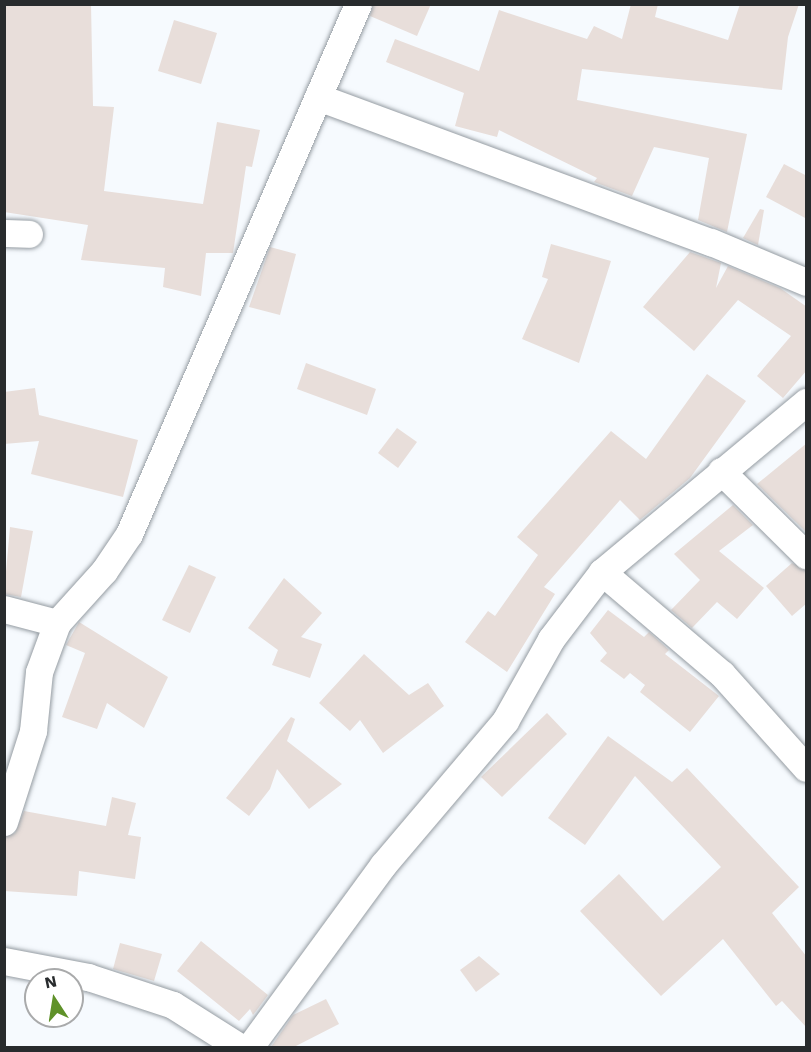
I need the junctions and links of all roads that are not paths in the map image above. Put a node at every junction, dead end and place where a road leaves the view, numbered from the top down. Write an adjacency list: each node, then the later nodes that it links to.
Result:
1 (358, 4): 2 (street)
2 (318, 98): 3 (street); 9 (street)
3 (807, 282)
4 (807, 402): 5 (street)
5 (721, 471): 6 (street); 7 (street)
6 (807, 555)
7 (602, 572): 10 (street); 14 (street)
8 (4, 609): 9 (street)
9 (57, 623): 11 (street)
10 (807, 768)
11 (4, 822)
12 (4, 961): 13 (street)
13 (241, 1047)
14 (249, 1047)

